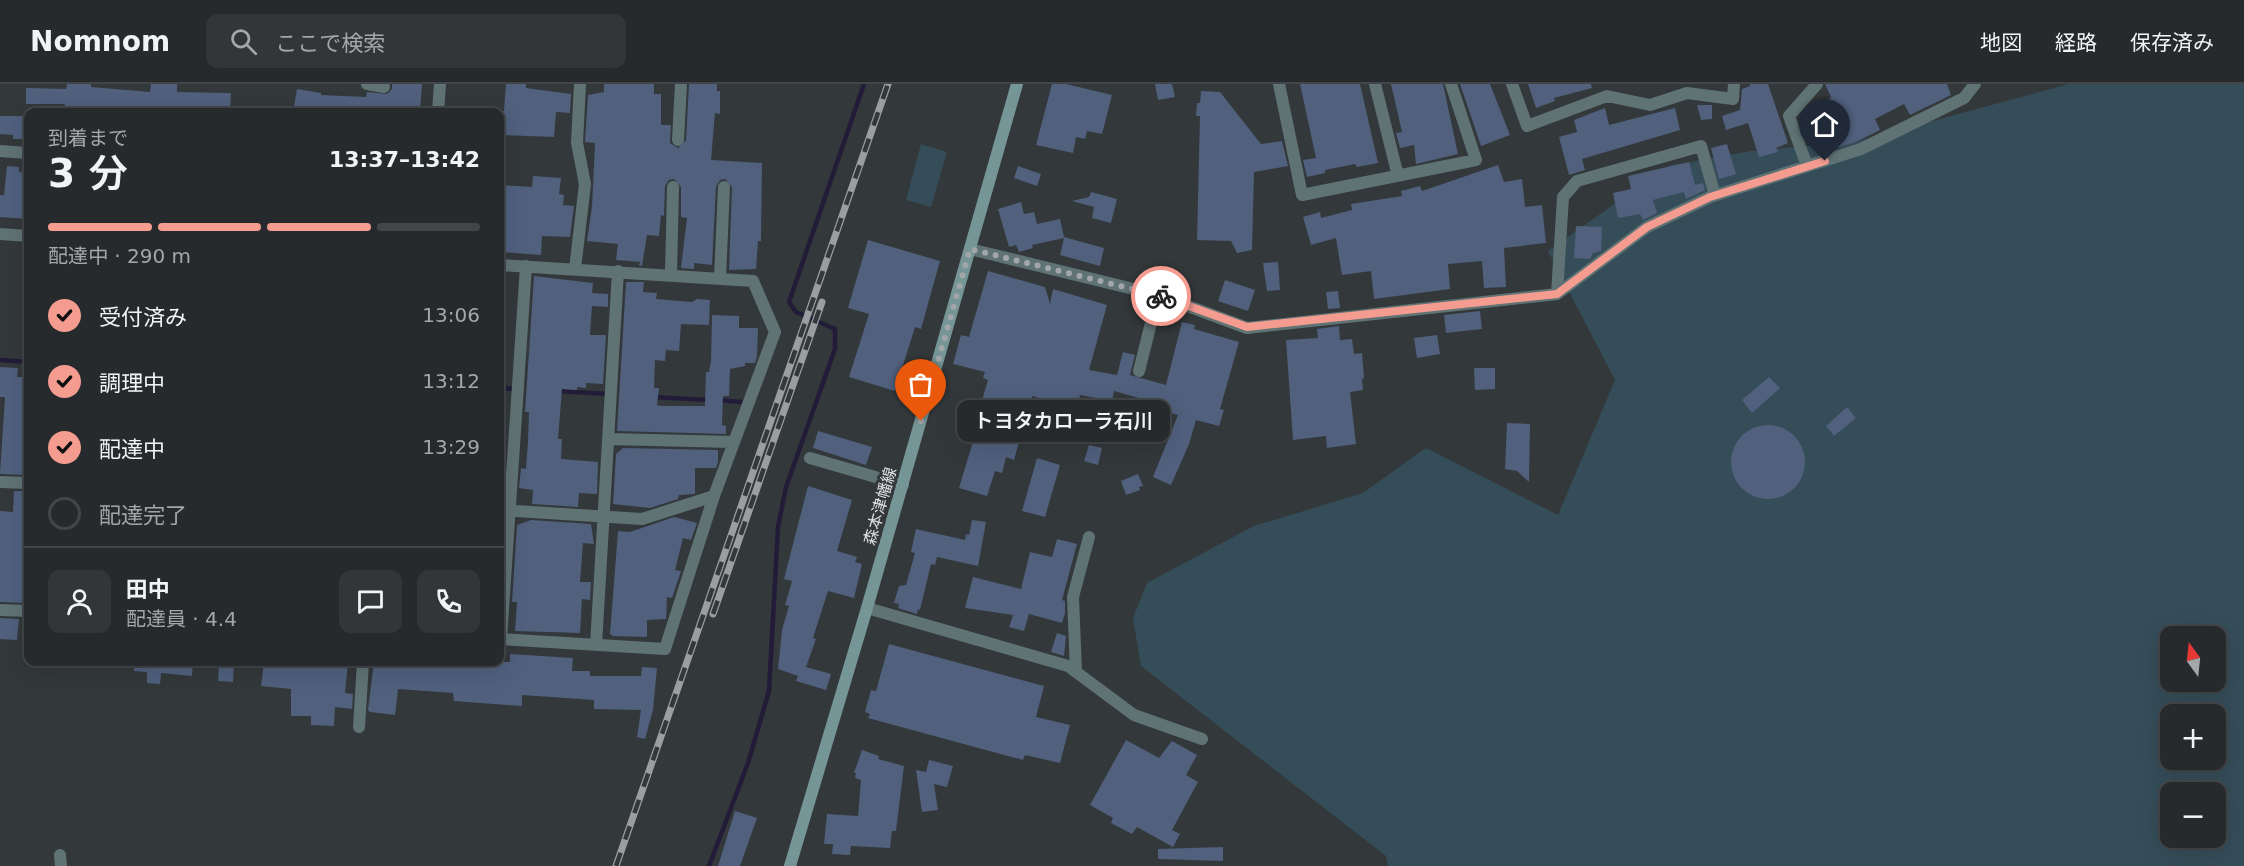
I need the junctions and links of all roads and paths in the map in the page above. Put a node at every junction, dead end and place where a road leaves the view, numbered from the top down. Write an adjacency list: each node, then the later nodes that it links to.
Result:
1 (367, 84): 13 (street)
2 (440, 84): 14 (street)
3 (580, 84): 28 (street)
4 (681, 84): 15 (street)
5 (1017, 84): 25 (main road, 森本津幡線)
6 (1279, 84): 19 (street)
7 (1375, 84): 19 (street)
8 (1451, 84): 19 (street)
9 (1512, 84): 10 (street)
10 (1734, 84)
11 (1817, 84): 18 (street)
12 (1975, 84): 18 (street)
13 (384, 87)
14 (438, 108)
15 (678, 140)
16 (0, 151): 17 (street)
17 (24, 153)
18 (1807, 166): 22 (street)
19 (1398, 176)
20 (673, 187): 30 (street)
21 (724, 187): 31 (street)
22 (1715, 195): 32 (street); 32 (street)
23 (0, 234): 24 (street)
24 (24, 236)
25 (970, 249): 33 (street); 40 (main road, 森本津幡線)
26 (504, 265): 27 (street)
27 (526, 266): 28 (street); 42 (street)
28 (575, 269): 29 (street)
29 (618, 271): 30 (street); 35 (street)
30 (670, 274): 31 (street)
31 (720, 278): 36 (street)
32 (1557, 294): 33 (street)
33 (1158, 295): 34 (street)
34 (1139, 371)
35 (609, 439): 36 (street); 43 (street)
36 (733, 442): 41 (street)
37 (810, 458): 40 (street)
38 (0, 482): 39 (street)
39 (24, 483)
40 (903, 485): 46 (main road, 森本津幡線)
41 (714, 496): 43 (street); 50 (street)
42 (505, 511): 43 (street); 44 (street)
43 (604, 517): 50 (street)
44 (504, 537)
45 (1089, 537): 52 (street)
46 (867, 608): 52 (street); 55 (main road, 森本津幡線)
47 (0, 610): 48 (street)
48 (24, 611)
49 (504, 639): 50 (street)
50 (596, 645)
51 (363, 666): 53 (street)
52 (1076, 672): 54 (street)
53 (358, 727)
54 (1202, 740)
55 (790, 866)

